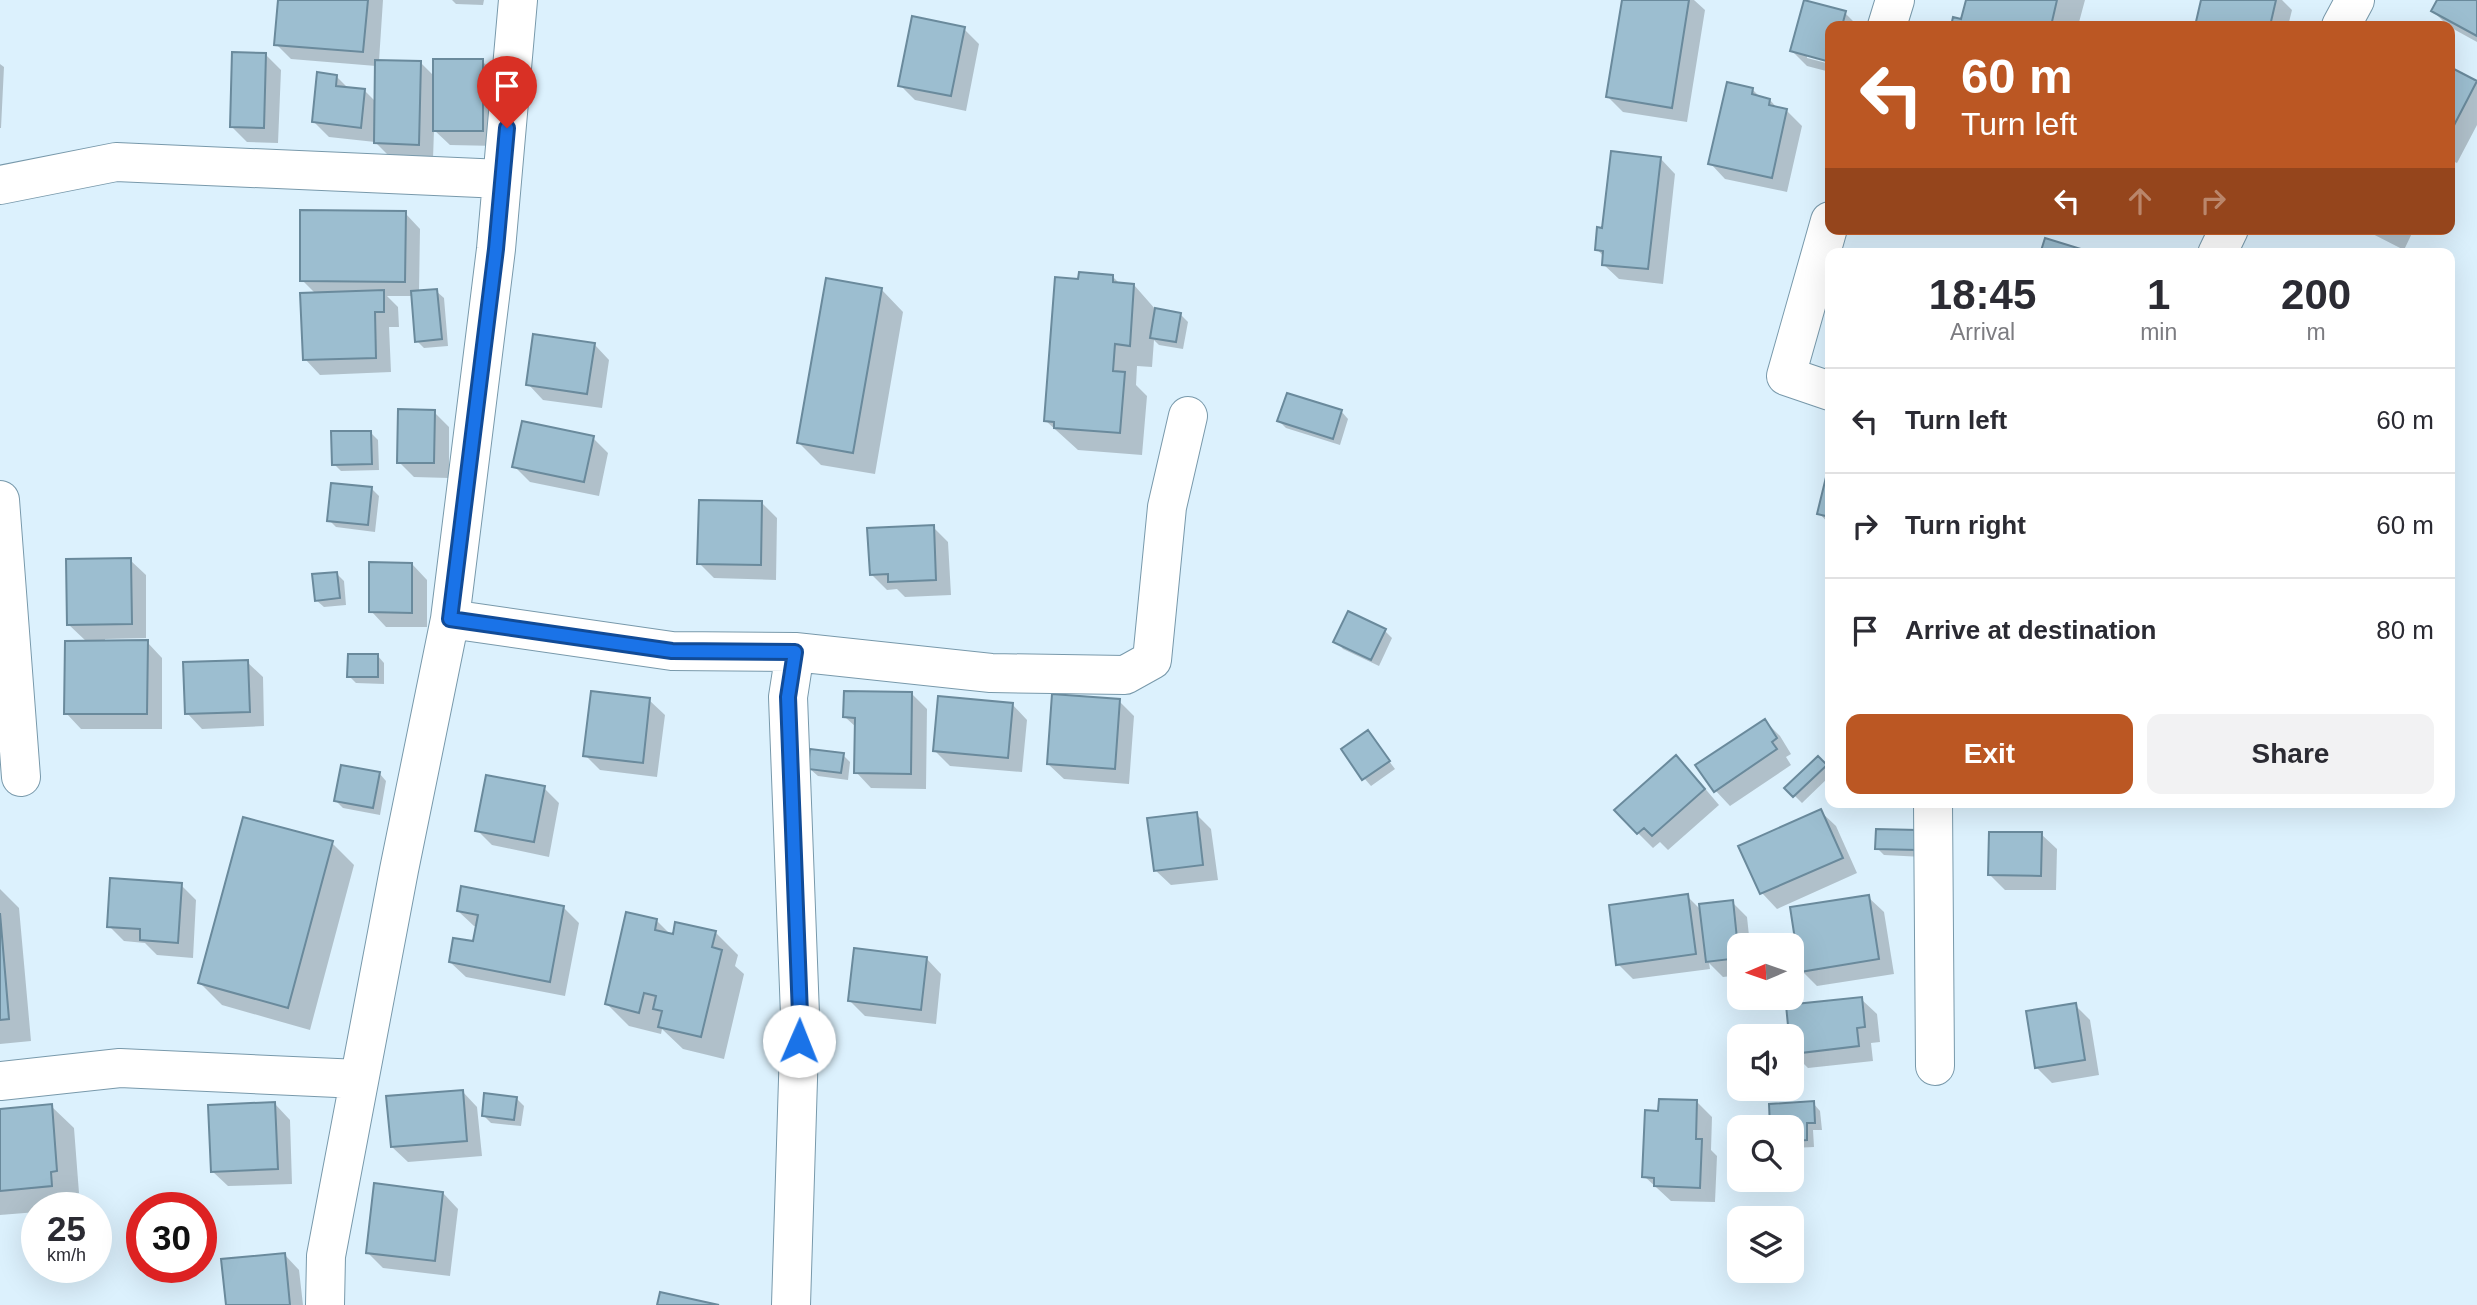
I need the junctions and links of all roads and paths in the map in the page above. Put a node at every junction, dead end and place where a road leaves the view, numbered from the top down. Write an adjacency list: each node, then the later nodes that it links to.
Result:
1 (518, 0): 6 (street)
2 (1895, 0): 4 (street)
3 (2355, 0): 5 (street)
4 (1889, 21)
5 (2344, 21)
6 (502, 179): 7 (street); 12 (street)
7 (0, 185)
8 (1826, 235): 9 (street)
9 (1825, 389)
10 (1188, 416): 13 (street)
11 (0, 500): 14 (street)
12 (450, 619): 13 (street); 17 (street)
13 (795, 652): 20 (street)
14 (21, 777)
15 (1933, 808): 16 (street)
16 (1935, 1066)
17 (359, 1079): 18 (street); 19 (street)
18 (0, 1081)
19 (325, 1305)
20 (790, 1305)

